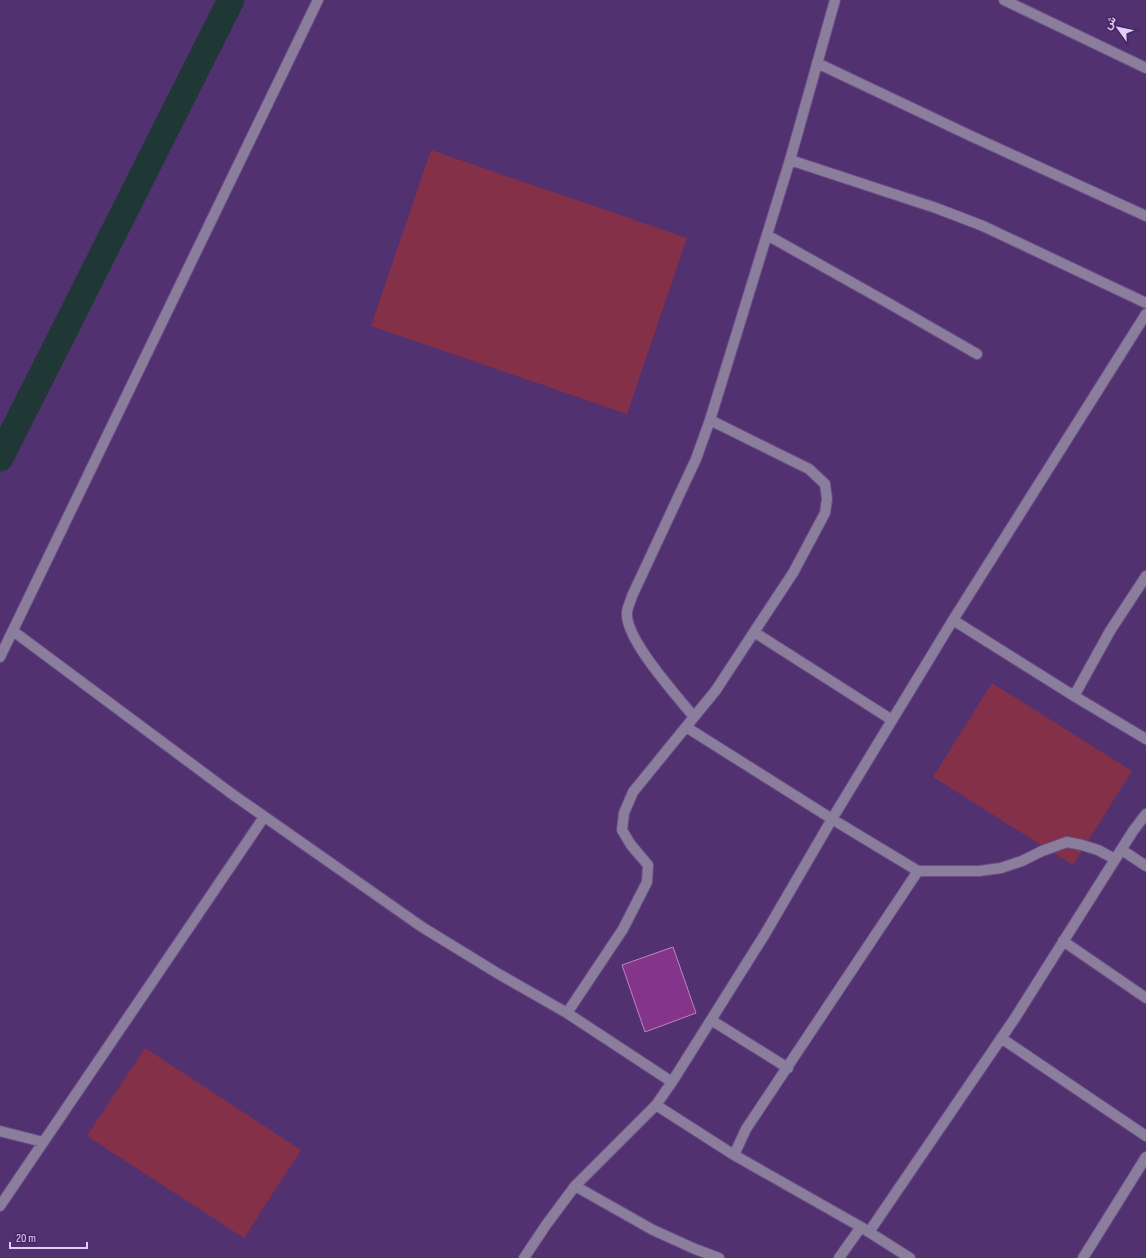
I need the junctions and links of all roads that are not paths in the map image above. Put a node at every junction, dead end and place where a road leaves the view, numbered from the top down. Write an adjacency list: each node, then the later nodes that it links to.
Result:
1 (318, 0): 15 (street)
2 (835, 0): 4 (street)
3 (1004, 0): 5 (street)
4 (817, 63): 6 (street); 7 (street)
5 (1146, 68)
6 (790, 160): 8 (street); 9 (street)
7 (1146, 216)
8 (767, 235): 11 (street); 12 (street)
9 (1146, 303)
10 (1144, 320): 14 (street)
11 (977, 354)
12 (710, 420): 16 (street); 19 (street)
13 (1146, 576): 18 (street)
14 (953, 620): 18 (street); 20 (street)
15 (13, 631): 17 (street); 24 (street)
16 (754, 632): 19 (street); 20 (street)
17 (0, 657)
18 (1074, 696): 22 (street)
19 (694, 717): 21 (street)
20 (892, 720): 25 (street)
21 (686, 726): 25 (street); 32 (street)
22 (1146, 739)
23 (1146, 814): 26 (street)
24 (264, 817): 32 (street); 40 (street)
25 (832, 819): 29 (street); 33 (street)
26 (1122, 850): 27 (street); 28 (street)
27 (1116, 859): 29 (street); 30 (street)
28 (1146, 866)
29 (918, 871): 35 (street)
30 (1063, 941): 31 (street); 34 (street)
31 (1146, 998)
32 (567, 1013): 36 (street)
33 (711, 1020): 35 (street); 36 (street)
34 (1001, 1038): 39 (street); 45 (street)
35 (788, 1068): 41 (street)
36 (672, 1082): 37 (street)
37 (656, 1105): 41 (street); 43 (street)
38 (0, 1131): 40 (street)
39 (1146, 1136)
40 (43, 1142): 44 (street)
41 (734, 1155): 45 (street)
42 (1146, 1157): 52 (street)
43 (575, 1186): 46 (street); 47 (street)
44 (0, 1206)
45 (865, 1230): 50 (street); 51 (street)
46 (695, 1249): 48 (street); 49 (street)
47 (524, 1258)
48 (689, 1258)
49 (719, 1258)
50 (839, 1258)
51 (910, 1258)
52 (1082, 1258)

